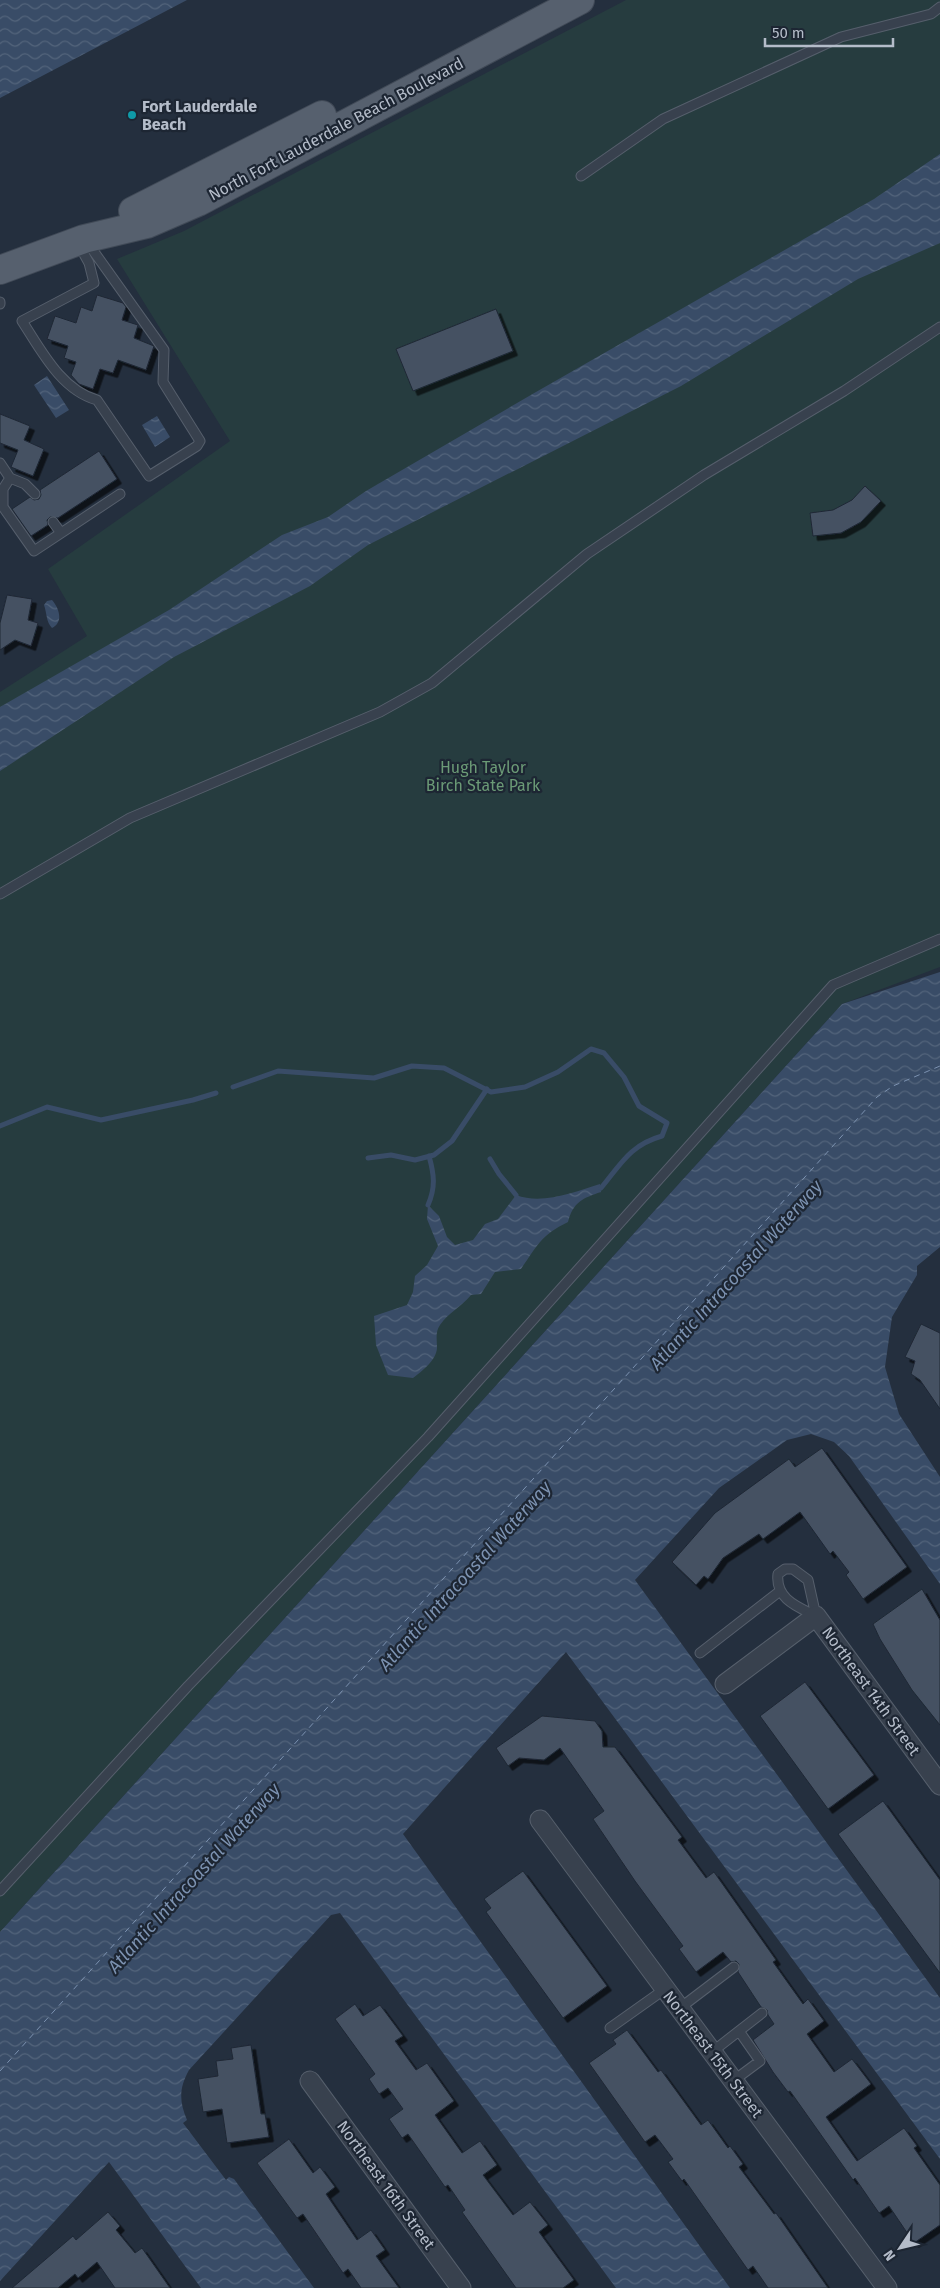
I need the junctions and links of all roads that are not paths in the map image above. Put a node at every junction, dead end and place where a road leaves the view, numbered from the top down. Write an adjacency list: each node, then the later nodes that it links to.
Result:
1 (544, 0): 5 (main road, North Fort Lauderdale Beach Boulevard)
2 (580, 0): 5 (main road, North Fort Lauderdale Beach Boulevard)
3 (940, 7): 4 (lane)
4 (581, 176)
5 (81, 241): 5 (lane); 6 (main road, North Fort Lauderdale Beach Boulevard)
6 (0, 270)
7 (940, 327): 14 (lane)
8 (0, 463): 9 (lane)
9 (10, 478): 10 (lane); 13 (lane)
10 (35, 494)
11 (120, 494): 13 (lane)
12 (53, 522): 13 (lane)
13 (61, 533)
14 (0, 894)
15 (940, 939): 22 (lane)
16 (780, 1591): 17 (lane); 17 (lane); 18 (lane)
17 (816, 1616): 19 (street, Northeast 14th Street); 20 (street, Northeast 14th Street)
18 (700, 1652)
19 (726, 1684)
20 (940, 1785)
21 (540, 1820): 24 (street, Northeast 15th Street)
22 (0, 1891)
23 (734, 1967): 25 (lane)
24 (665, 1989): 25 (street, Northeast 15th Street); 27 (lane)
25 (680, 2008): 29 (street, Northeast 15th Street)
26 (762, 2013): 28 (lane)
27 (610, 2028)
28 (739, 2031): 29 (lane); 30 (lane)
29 (712, 2052): 30 (street, Northeast 15th Street)
30 (733, 2081): 33 (street, Northeast 15th Street)
31 (310, 2082): 32 (street, Northeast 16th Street)
32 (462, 2288)
33 (887, 2288)

